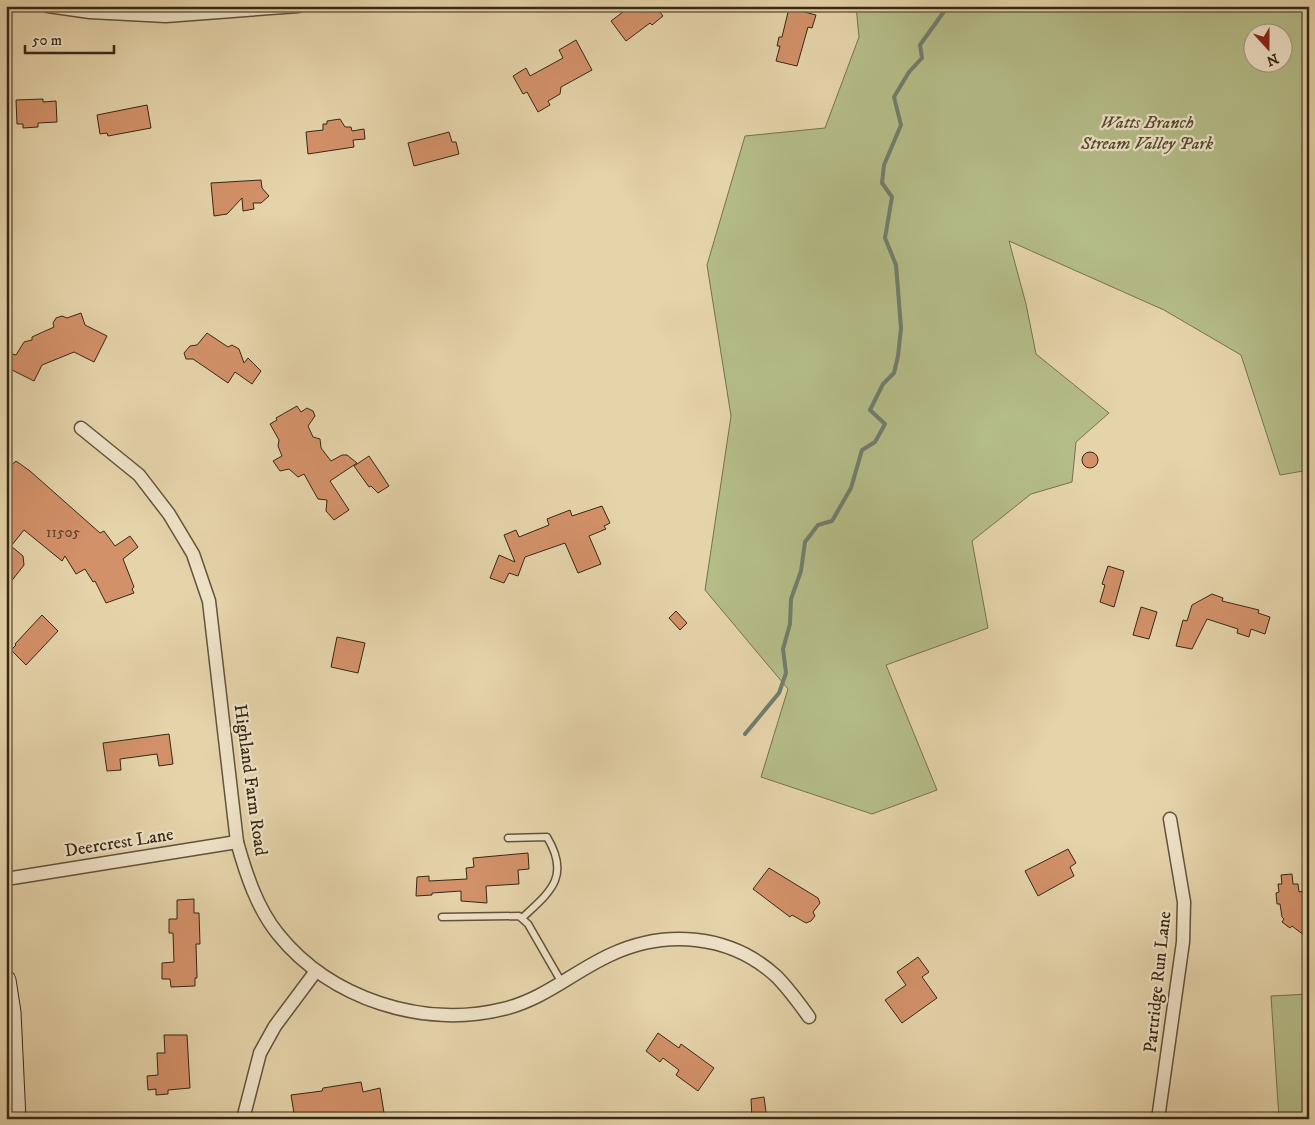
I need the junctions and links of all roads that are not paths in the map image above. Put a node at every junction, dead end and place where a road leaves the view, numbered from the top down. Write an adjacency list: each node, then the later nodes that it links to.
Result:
1 (48, 6): 2 (street)
2 (298, 6)
3 (81, 428): 6 (street, Highland Farm Road)
4 (1170, 819): 16 (street, Partridge Run Lane)
5 (508, 838): 9 (lane)
6 (237, 842): 7 (street, Deercrest Lane); 10 (street, Highland Farm Road)
7 (6, 880)
8 (442, 917): 9 (lane)
9 (522, 918): 12 (lane)
10 (316, 971): 12 (street, Highland Farm Road); 15 (street)
11 (6, 980): 14 (main road)
12 (562, 983): 13 (street, Highland Farm Road)
13 (809, 1017)
14 (16, 1119)
15 (243, 1119)
16 (1158, 1119)

